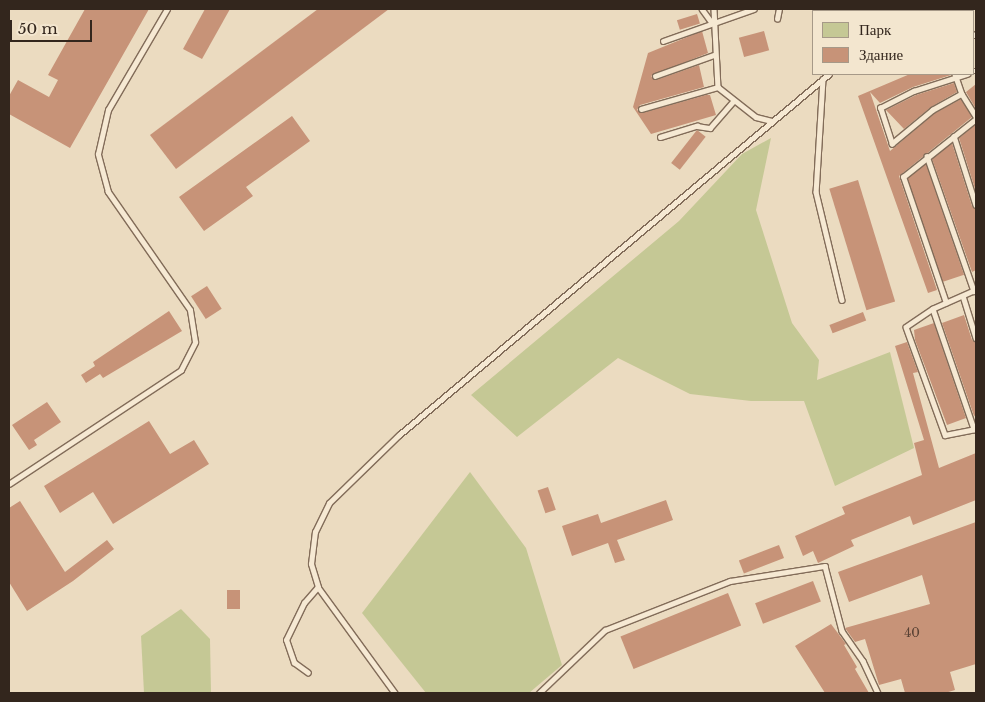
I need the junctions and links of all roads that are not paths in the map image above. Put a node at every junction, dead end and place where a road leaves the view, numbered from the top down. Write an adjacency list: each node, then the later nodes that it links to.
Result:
1 (167, 9): 33 (lane)
2 (702, 9): 9 (lane)
3 (714, 9): 9 (lane)
4 (754, 9): 9 (lane)
5 (779, 9): 8 (lane)
6 (930, 9): 7 (lane)
7 (922, 10)
8 (777, 19)
9 (713, 24): 10 (lane); 11 (lane)
10 (663, 41)
11 (714, 55): 13 (lane); 16 (lane)
12 (829, 75): 15 (lane)
13 (655, 76)
14 (956, 76): 17 (lane); 17 (lane)
15 (824, 80): 21 (lane); 28 (lane)
16 (718, 87): 18 (lane); 19 (lane)
17 (962, 94): 20 (lane)
18 (733, 102): 21 (lane); 23 (lane)
19 (641, 109)
20 (976, 118): 22 (lane)
21 (772, 121): 34 (lane)
22 (954, 136): 24 (lane); 25 (lane)
23 (660, 137)
24 (927, 156): 26 (lane); 29 (lane)
25 (976, 205)
26 (975, 290): 27 (lane)
27 (963, 296): 29 (lane); 31 (lane)
28 (842, 300)
29 (946, 303): 30 (lane)
30 (934, 309): 32 (lane); 32 (lane)
31 (976, 338)
32 (975, 429)
33 (9, 484)
34 (318, 587): 35 (lane); 36 (lane)
35 (308, 672)
36 (395, 693)
37 (539, 693): 38 (lane)
38 (878, 693)

